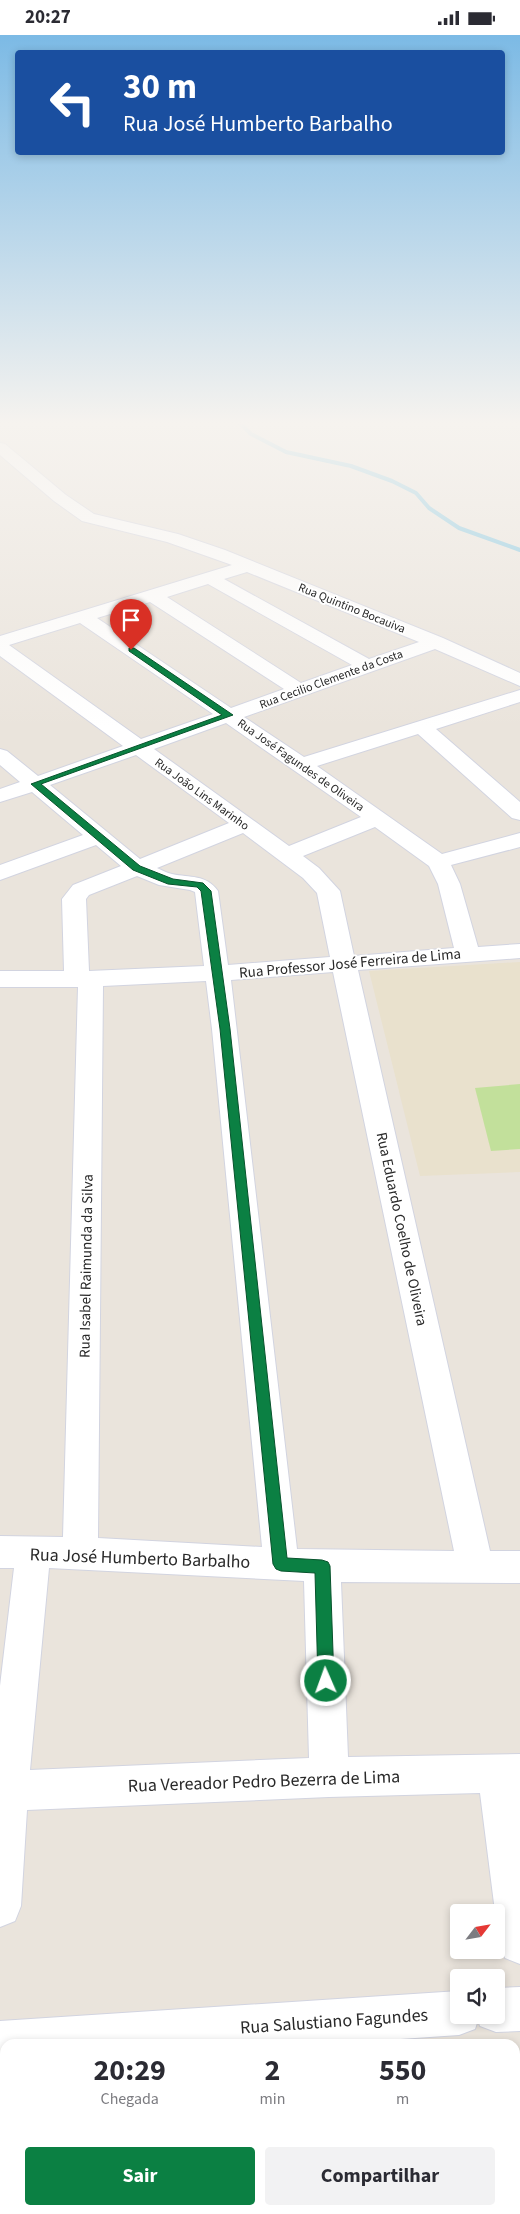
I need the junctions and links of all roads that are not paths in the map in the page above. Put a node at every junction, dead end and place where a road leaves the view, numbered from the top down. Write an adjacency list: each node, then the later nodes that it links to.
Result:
1 (115, 525): 2 (street, Rua Quintino Bocauiva)
2 (248, 566): 3 (street); 6 (street, Rua Quintino Bocauiva)
3 (210, 578): 4 (street); 9 (street)
4 (152, 595): 5 (street); 11 (street)
5 (82, 617): 7 (street); 13 (street, Rua José Fagundes de Oliveira)
6 (436, 641): 9 (street, Rua Cecilio Clemente da Costa); 10 (street, Rua Quintino Bocauiva)
7 (0, 642)
8 (0, 647): 15 (street, Rua João Lins Marinho)
9 (367, 667): 11 (street, Rua Cecilio Clemente da Costa)
10 (520, 680)
11 (300, 690): 13 (street, Rua Cecilio Clemente da Costa)
12 (520, 696): 14 (street)
13 (229, 715): 15 (street, Rua Cecilio Clemente da Costa); 17 (street, Rua José Fagundes de Oliveira)
14 (423, 728): 17 (street); 20 (street)
15 (138, 747): 18 (street, Rua Cecilio Clemente da Costa); 22 (street, Rua João Lins Marinho)
16 (0, 755): 18 (street)
17 (301, 764): 21 (street, Rua José Fagundes de Oliveira)
18 (35, 784): 19 (street, Rua Cecilio Clemente da Costa); 23 (street)
19 (0, 796)
20 (520, 813)
21 (377, 818): 25 (street); 26 (street, Rua José Fagundes de Oliveira)
22 (245, 825): 25 (street, Rua João Lins Marinho); 27 (street, Rua Isabel Raimunda da Silva)
23 (98, 837): 27 (street); 28 (street)
24 (520, 840): 26 (street)
25 (287, 855): 29 (street, Rua João Lins Marinho)
26 (438, 862): 31 (street, Rua José Fagundes de Oliveira)
27 (136, 868): 33 (street); 35 (street, Rua Isabel Raimunda da Silva)
28 (0, 873)
29 (328, 891): 32 (street, Rua Eduardo Coelho de Oliveira)
30 (520, 951): 31 (street, Rua Professor José Ferreira de Lima)
31 (468, 954): 32 (street, Rua Professor José Ferreira de Lima)
32 (344, 964): 33 (street, Rua Professor José Ferreira de Lima); 40 (street, Rua Eduardo Coelho de Oliveira)
33 (218, 973): 35 (street, Rua Professor José Ferreira de Lima); 38 (street)
34 (0, 979): 35 (street, Rua Professor José Ferreira de Lima)
35 (84, 979): 37 (street, Rua Isabel Raimunda da Silva)
36 (17, 1553): 37 (street, Rua José Humberto Barbalho); 44 (street)
37 (80, 1553): 38 (street, Rua José Humberto Barbalho)
38 (281, 1564): 39 (street, Rua José Humberto Barbalho)
39 (322, 1566): 40 (street, Rua José Humberto Barbalho); 43 (street)
40 (476, 1567): 41 (street, Rua José Humberto Barbalho)
41 (520, 1567)
42 (508, 1773): 43 (street, Rua Vereador Pedro Bezerra de Lima); 46 (street)
43 (329, 1777): 44 (street, Rua Vereador Pedro Bezerra de Lima)
44 (8, 1791): 45 (street)
45 (0, 1906)
46 (520, 1943)
47 (520, 2009): 48 (street)
48 (505, 2010)
49 (450, 2014): 50 (street, Rua Salustiano Fagundes)
50 (61, 2039)

